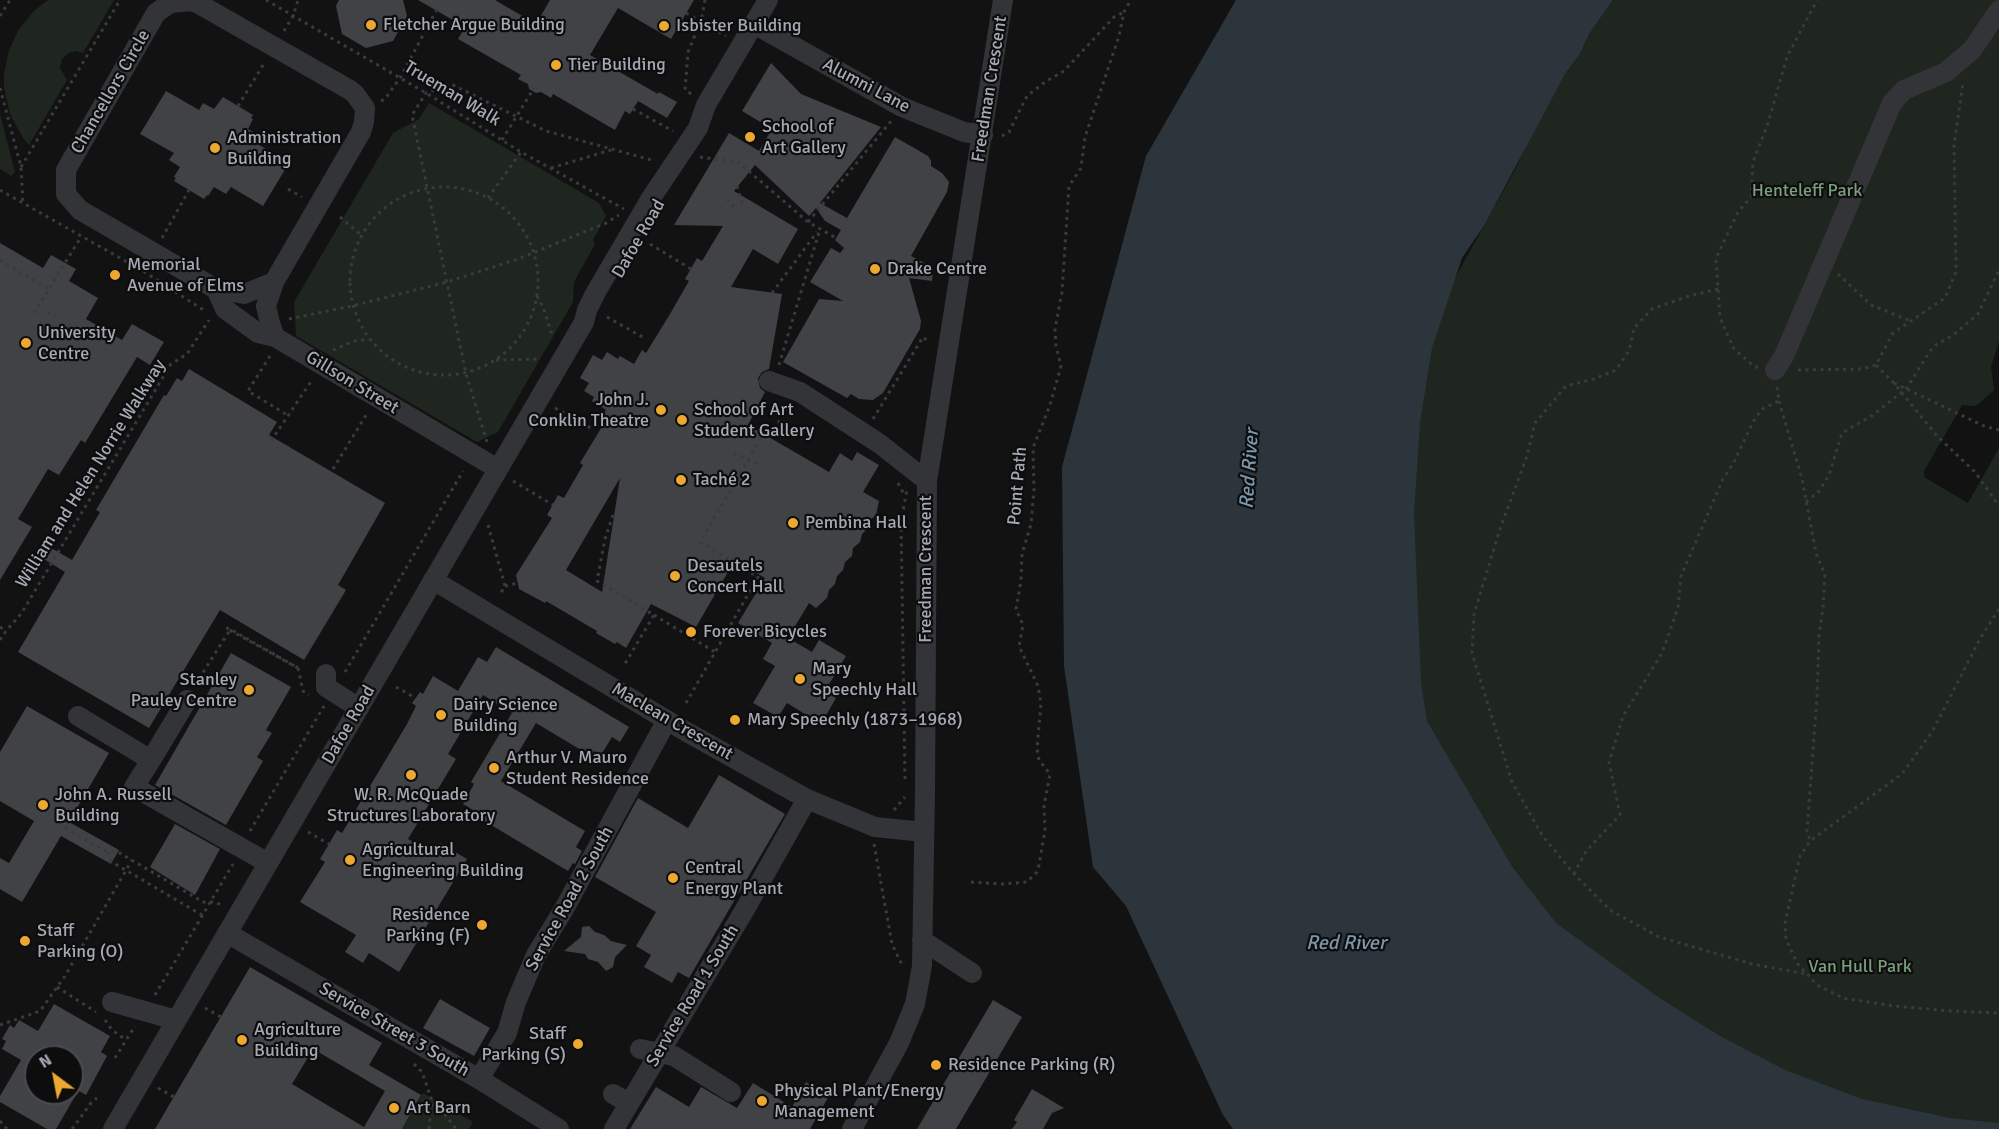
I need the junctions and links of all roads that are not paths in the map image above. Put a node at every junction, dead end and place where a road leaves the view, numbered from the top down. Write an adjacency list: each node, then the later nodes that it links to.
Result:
1 (768, 0): 4 (street, Dafoe Road)
2 (1003, 0): 5 (street, Freedman Crescent)
3 (1999, 10): 9 (street)
4 (754, 24): 5 (street, Alumni Lane); 11 (street, Dafoe Road)
5 (983, 135): 12 (street, Freedman Crescent)
6 (274, 282): 7 (street, Chancellors Circle); 7 (street, Chancellors Circle); 8 (street, Chancellors Circle)
7 (216, 289): 8 (street, Gillson Street)
8 (272, 338): 11 (street, Gillson Street)
9 (1775, 370)
10 (773, 374): 12 (street)
11 (505, 474): 13 (street, Dafoe Road)
12 (927, 481): 21 (street, Freedman Crescent)
13 (433, 580): 16 (street, Dafoe Road); 18 (street, Maclean Crescent)
14 (326, 674): 16 (street)
15 (187, 700): 19 (street)
16 (359, 708): 22 (street, Dafoe Road)
17 (78, 716): 19 (street)
18 (667, 720): 20 (street, Maclean Crescent); 29 (street, Service Road 2 South)
19 (151, 760): 22 (street)
20 (807, 799): 21 (street, Maclean Crescent); 28 (street, Service Road 1 South)
21 (924, 832): 24 (street, Freedman Crescent)
22 (268, 863): 23 (street, Dafoe Road)
23 (227, 933): 27 (street, Dafoe Road); 29 (street, Service Street 3 South)
24 (922, 940): 25 (street); 34 (street, Freedman Crescent)
25 (972, 973)
26 (112, 1002): 27 (street)
27 (176, 1020): 31 (street, Dafoe Road)
28 (649, 1051): 30 (street); 33 (street, Service Road 1 South)
29 (478, 1079): 32 (street, Service Street 3 South)
30 (731, 1092)
31 (113, 1129)
32 (560, 1129)
33 (614, 1129)
34 (852, 1129)

